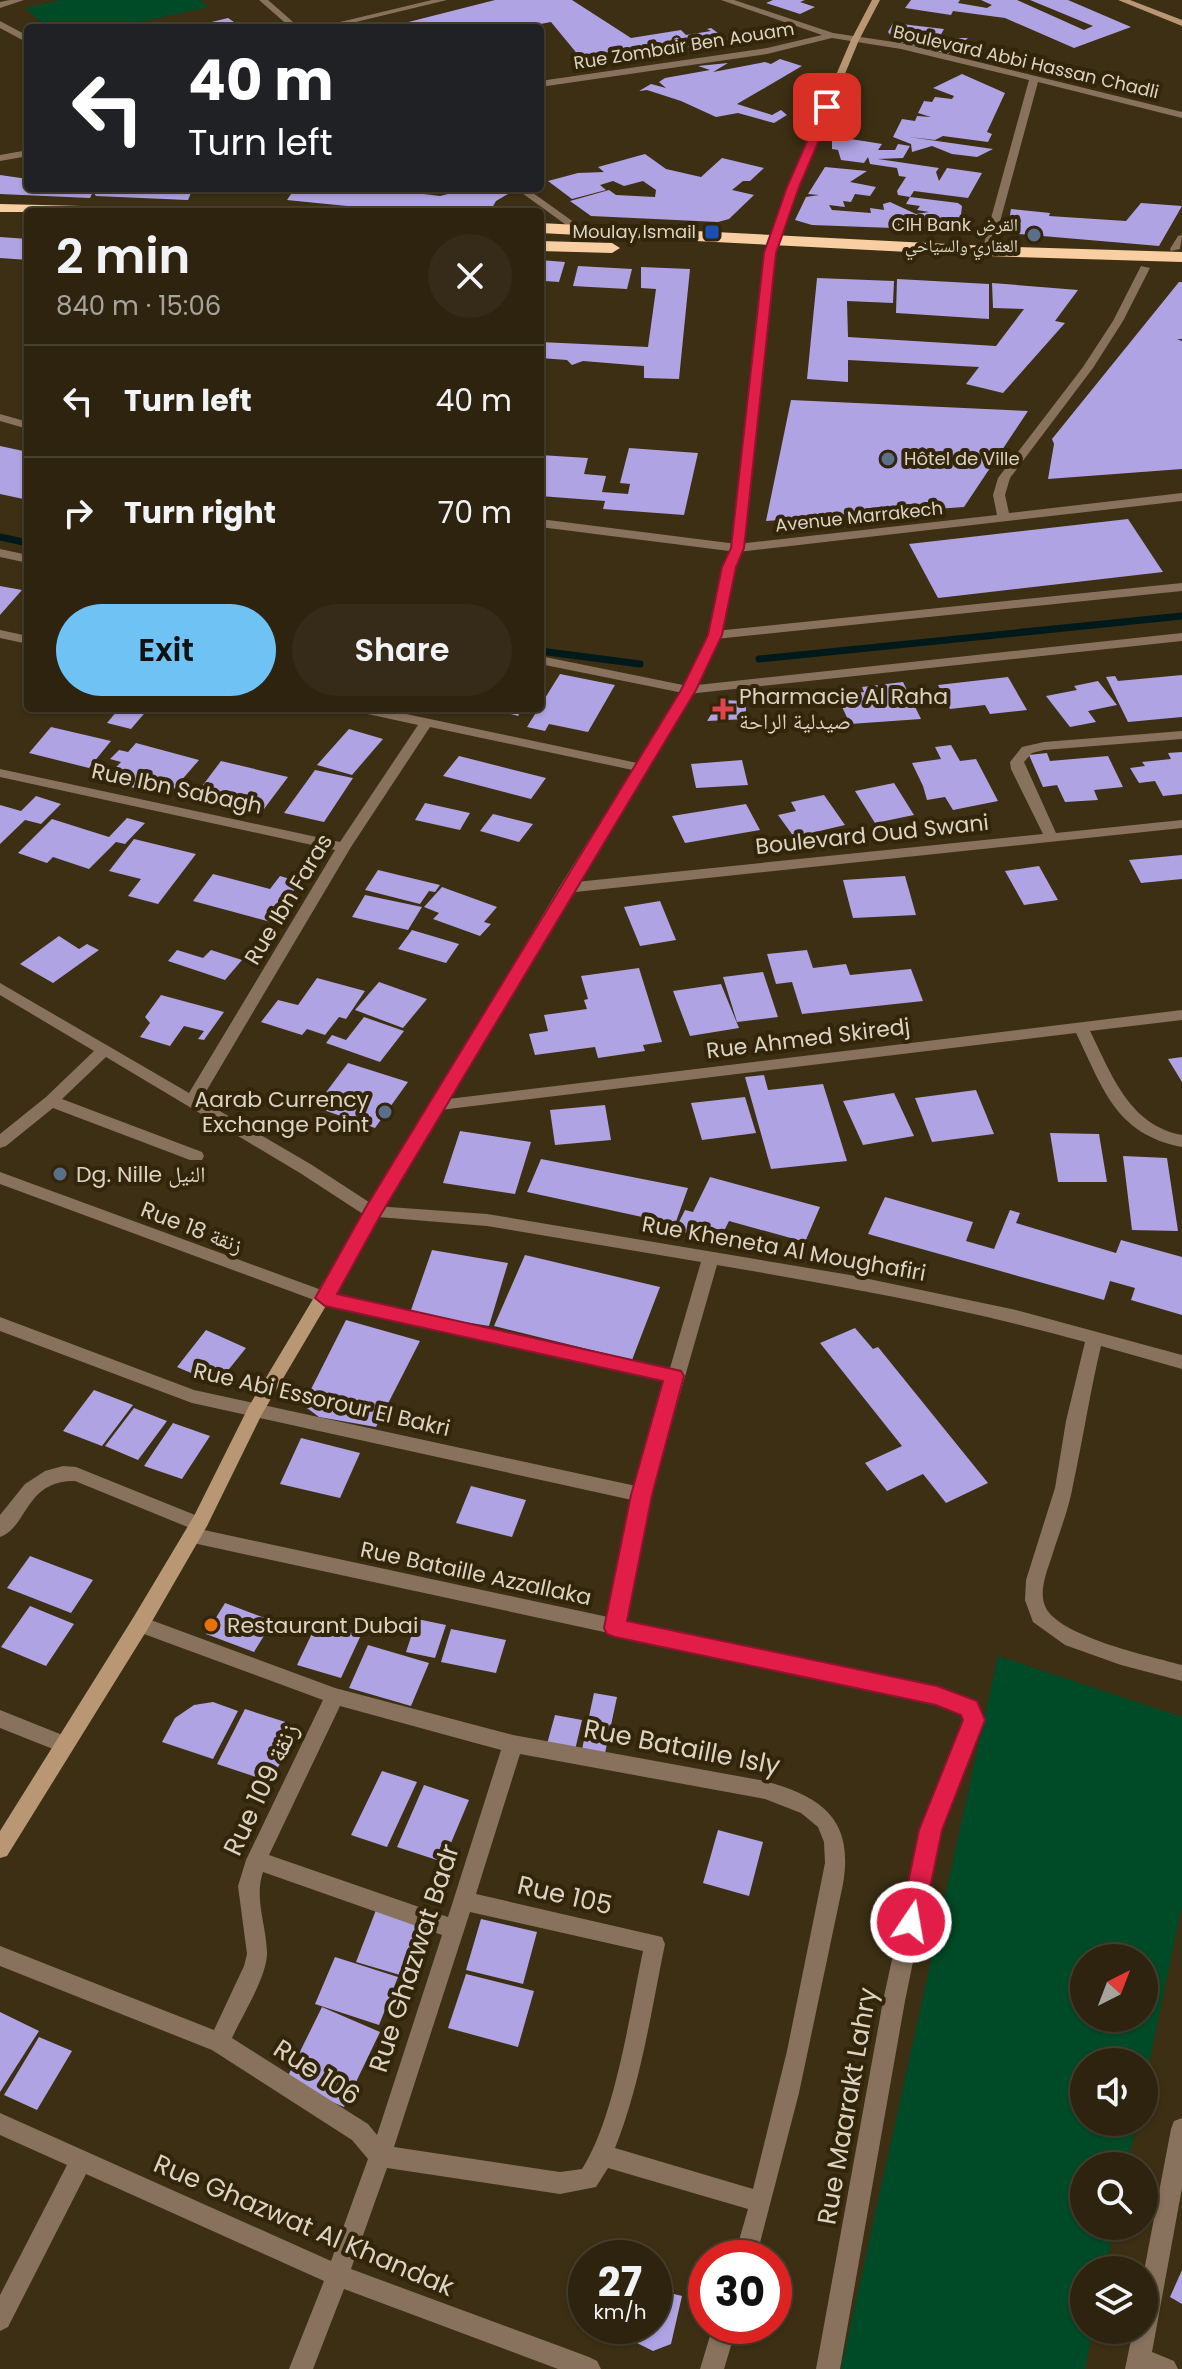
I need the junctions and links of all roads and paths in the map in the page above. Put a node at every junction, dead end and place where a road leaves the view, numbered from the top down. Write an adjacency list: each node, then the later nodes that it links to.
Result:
1 (20, 0): 8 (street)
2 (263, 0): 12 (street)
3 (443, 0): 13 (street)
4 (725, 0): 14 (street, Boulevard Abbi Hassan Chadli)
5 (876, 0): 16 (main road)
6 (1122, 0): 10 (main road)
7 (1146, 0): 9 (main road)
8 (0, 5)
9 (1182, 14)
10 (1182, 23)
11 (0, 24): 15 (street)
12 (291, 24)
13 (337, 24)
14 (832, 35): 16 (street, Boulevard Abbi Hassan Chadli); 18 (street, Rue Zombair Ben Aouam)
15 (24, 38)
16 (855, 40): 17 (street, Boulevard Abbi Hassan Chadli); 30 (main road)
17 (1034, 80): 19 (street, Boulevard Abbi Hassan Chadli); 32 (street)
18 (544, 83)
19 (1182, 115)
20 (24, 154): 21 (street)
21 (0, 158)
22 (526, 192): 28 (street)
23 (0, 208): 24 (highway)
24 (24, 209)
25 (0, 223): 26 (highway)
26 (24, 224)
27 (544, 228): 28 (highway)
28 (580, 230): 30 (highway)
29 (544, 246): 30 (highway)
30 (772, 247): 32 (highway); 33 (highway); 40 (main road)
31 (1180, 248): 32 (highway)
32 (987, 251)
33 (1145, 268): 34 (highway); 38 (street)
34 (1182, 270)
35 (0, 417): 36 (street)
36 (24, 425)
37 (1182, 497): 38 (street, Avenue Marrakech)
38 (1004, 519): 40 (street, Avenue Marrakech)
39 (544, 524): 40 (street, Avenue Marrakech)
40 (737, 548): 45 (main road)
41 (0, 553): 42 (street)
42 (24, 558)
43 (1182, 587): 45 (street)
44 (0, 634): 47 (street)
45 (715, 635): 49 (main road)
46 (1182, 637): 49 (street)
47 (24, 639)
48 (544, 661): 49 (street)
49 (688, 690): 53 (main road)
50 (377, 712): 51 (street)
51 (426, 723): 53 (street); 57 (street, Rue Ibn Faras)
52 (1182, 735): 56 (street)
53 (642, 768): 58 (main road)
54 (0, 773): 57 (street, Rue Ibn Sabagh)
55 (1182, 824): 56 (street, Boulevard Oud Swani)
56 (1051, 837): 58 (street, Boulevard Oud Swani)
57 (344, 847): 64 (street, Rue Ibn Faras)
58 (566, 888): 65 (main road)
59 (0, 988): 62 (street)
60 (1182, 1015): 61 (street, Rue Ahmed Skiredj)
61 (1080, 1026): 65 (street, Rue Ahmed Skiredj); 66 (street)
62 (103, 1051): 63 (street); 64 (street)
63 (51, 1101): 67 (street); 68 (street)
64 (192, 1101): 70 (street)
65 (440, 1105): 70 (main road)
66 (1182, 1141)
67 (0, 1142)
68 (196, 1156)
69 (0, 1178): 72 (street, Rue 18 زنقة)
70 (372, 1212): 71 (street, Rue Kheneta Al Moughafiri); 72 (main road)
71 (711, 1257): 74 (street, Rue Kheneta Al Moughafiri); 76 (street)
72 (325, 1298): 76 (street, Rue 18 زنقة); 77 (main road)
73 (0, 1324): 77 (street, Rue Abi Essorour El Bakri)
74 (1095, 1336): 75 (street, Rue Kheneta Al Moughafiri); 83 (street)
75 (1182, 1362)
76 (674, 1376): 78 (street)
77 (255, 1411): 78 (street, Rue Abi Essorour El Bakri); 80 (main road)
78 (642, 1495): 82 (street)
79 (0, 1529): 80 (street, Rue Bataille Azzallaka)
80 (196, 1529): 81 (main road); 82 (street, Rue Bataille Azzallaka)
81 (140, 1624): 84 (street, Rue Bataille Isly); 87 (main road)
82 (615, 1628): 85 (street, Rue Bataille Azzallaka)
83 (1182, 1673)
84 (335, 1696): 88 (street, Rue Bataille Isly); 90 (street, Rue 109 زنقة)
85 (937, 1696): 109 (street, Rue Maarakt Lahry)
86 (0, 1719): 87 (street)
87 (63, 1744): 89 (main road)
88 (513, 1744): 91 (street, Rue Ghazwat Badr); 100 (street, Rue Bataille Isly)
89 (0, 1849)
90 (256, 1860): 92 (street); 94 (street, Rue 109 زنقة)
91 (463, 1901): 92 (street, Rue Ghazwat Badr); 98 (street, Rue 105)
92 (453, 1929): 97 (street, Rue Ghazwat Badr)
93 (0, 1956): 94 (street, Rue 106)
94 (219, 2042): 97 (street, Rue 106)
95 (0, 2124): 99 (street, Rue Ghazwat Al Khandak)
96 (1182, 2129): 105 (street)
97 (380, 2156): 98 (street); 102 (street, Rue Ghazwat Badr)
98 (601, 2157): 100 (street)
99 (81, 2160): 102 (street, Rue Ghazwat Al Khandak); 103 (street)
100 (761, 2202): 101 (street, Rue Bataille Isly)
101 (750, 2240)
102 (339, 2276): 106 (street, Rue Ghazwat Badr); 107 (street, Rue Ghazwat Al Khandak)
103 (0, 2319)
104 (720, 2344): 108 (street)
105 (1138, 2364): 110 (street)
106 (301, 2369)
107 (589, 2369)
108 (712, 2369)
109 (828, 2369)
110 (1166, 2369)

